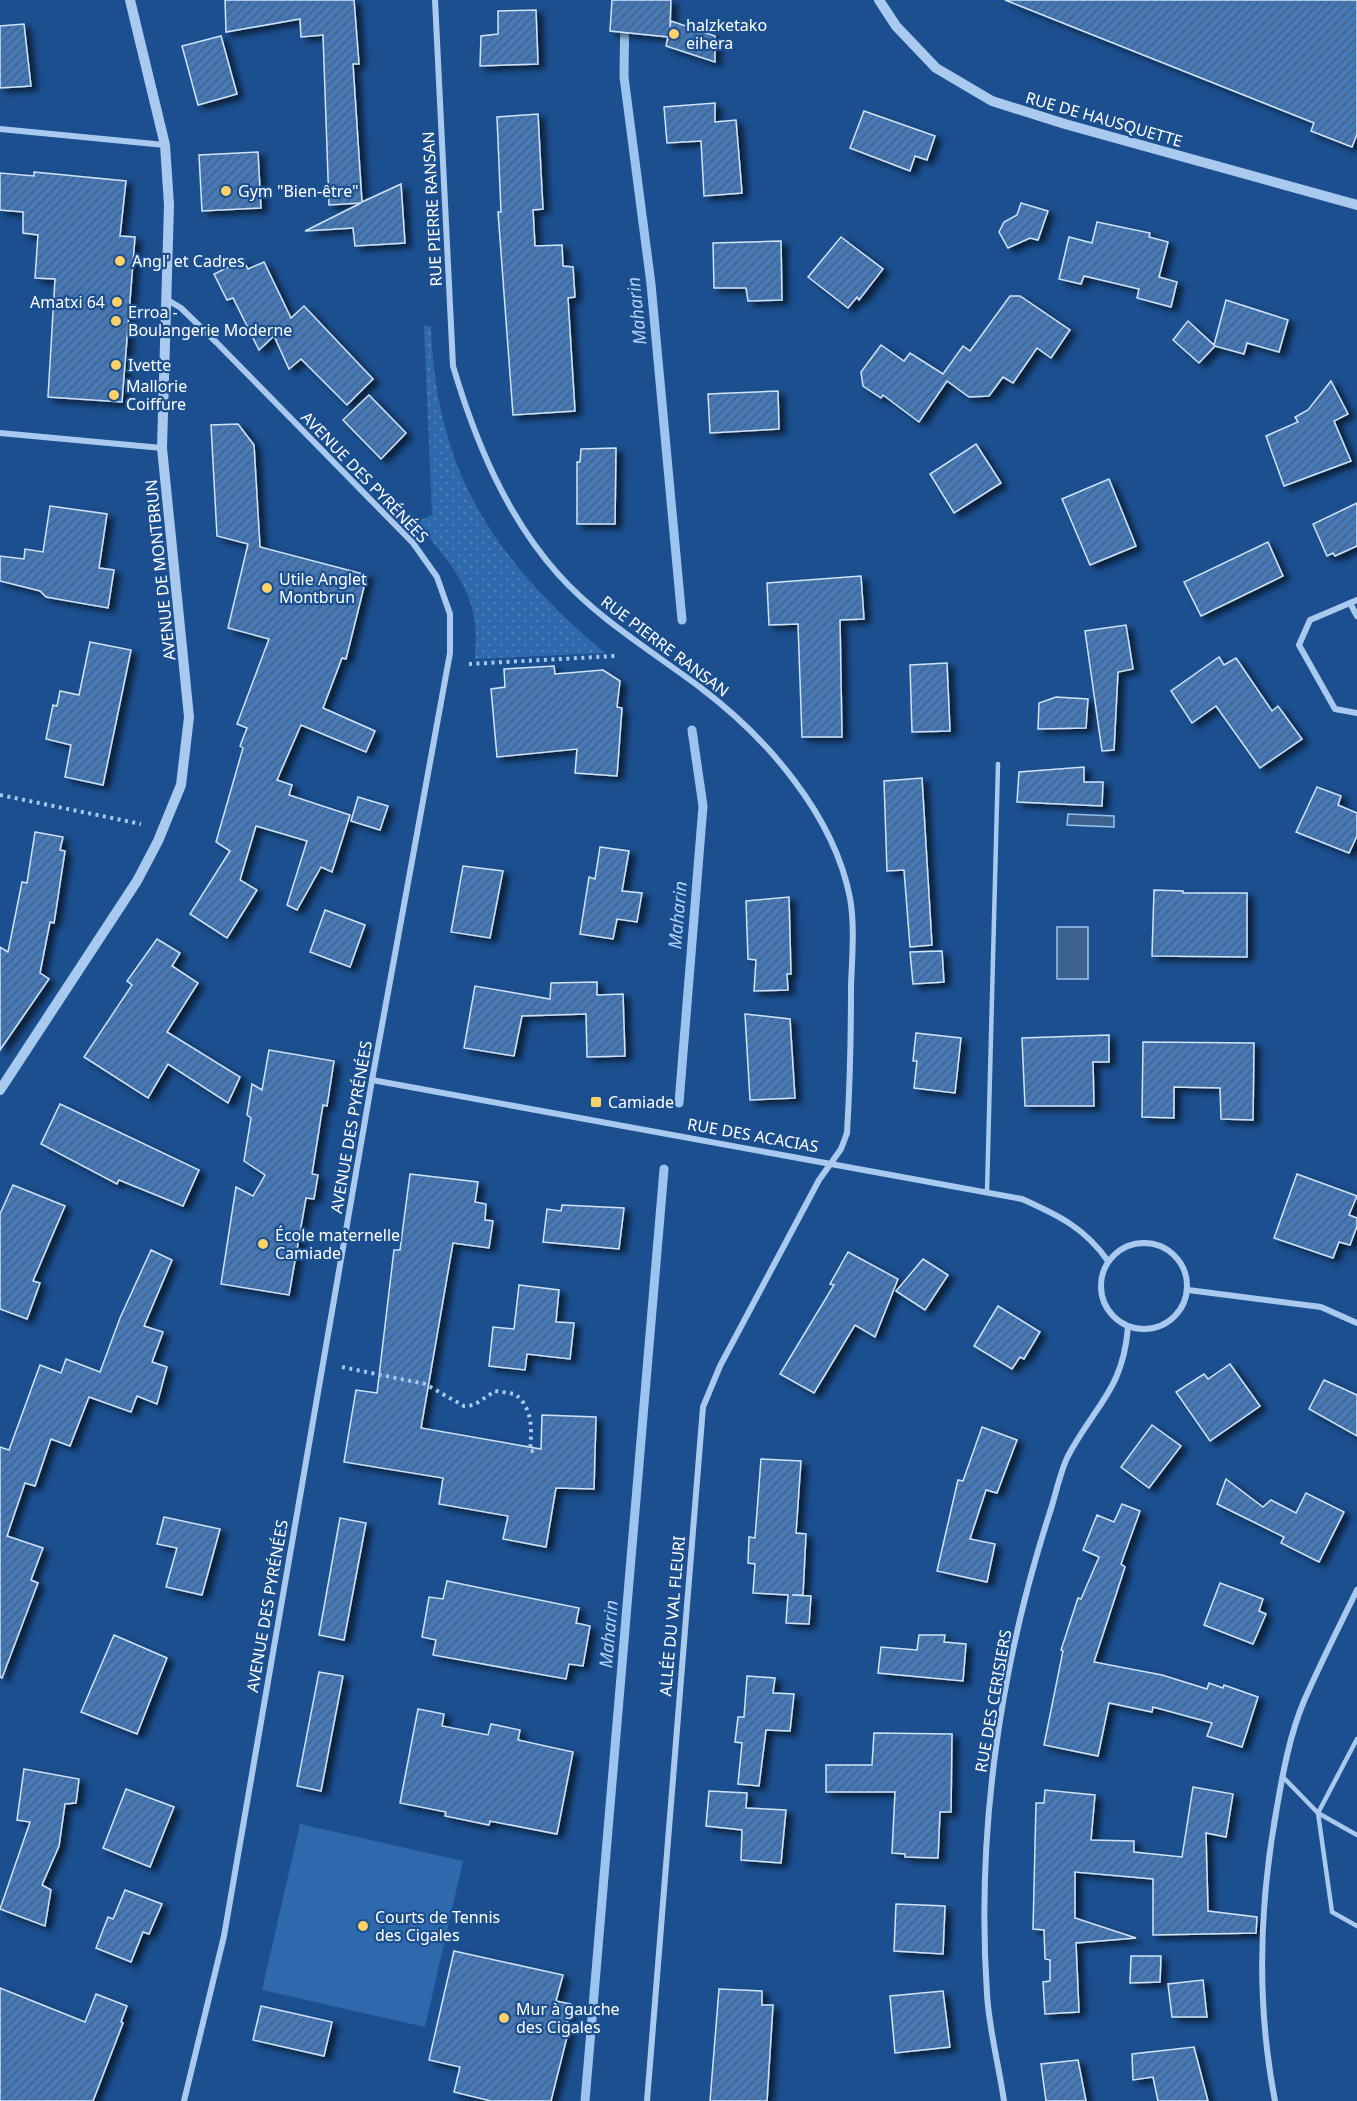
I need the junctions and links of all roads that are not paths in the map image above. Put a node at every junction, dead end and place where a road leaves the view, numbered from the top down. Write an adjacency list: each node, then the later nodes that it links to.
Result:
1 (130, 0): 5 (street, AVENUE DE MONTBRUN)
2 (435, 0): 16 (street, RUE PIERRE RANSAN)
3 (879, 0): 6 (street, RUE DE HAUSQUETTE)
4 (0, 129): 5 (street)
5 (165, 145): 7 (street, AVENUE DE MONTBRUN)
6 (1357, 205)
7 (165, 298): 9 (street, AVENUE DE MONTBRUN); 14 (street, AVENUE DES PYRÉNÉES)
8 (0, 433): 9 (street)
9 (162, 448): 15 (street, AVENUE DE MONTBRUN)
10 (1354, 602): 11 (street); 12 (street)
11 (1357, 616)
12 (1357, 713)
13 (998, 764): 17 (lane)
14 (372, 1080): 16 (street, RUE DES ACACIAS); 28 (street, AVENUE DES PYRÉNÉES)
15 (0, 1090)
16 (830, 1163): 17 (street, RUE DES ACACIAS); 29 (street, ALLÉE DU VAL FLEURI)
17 (987, 1192): 18 (street, RUE DES ACACIAS)
18 (1108, 1261): 19 (street); 21 (street)
19 (1188, 1290): 20 (street); 21 (street)
20 (1357, 1323)
21 (1128, 1327): 30 (street, RUE DES CERISIERS)
22 (1357, 1590): 24 (street)
23 (1357, 1739): 25 (lane)
24 (1282, 1776): 25 (lane); 31 (street)
25 (1318, 1813): 26 (lane); 27 (lane)
26 (1357, 1834)
27 (1357, 1926)
28 (184, 2101)
29 (647, 2101)
30 (1004, 2101)
31 (1275, 2101)

